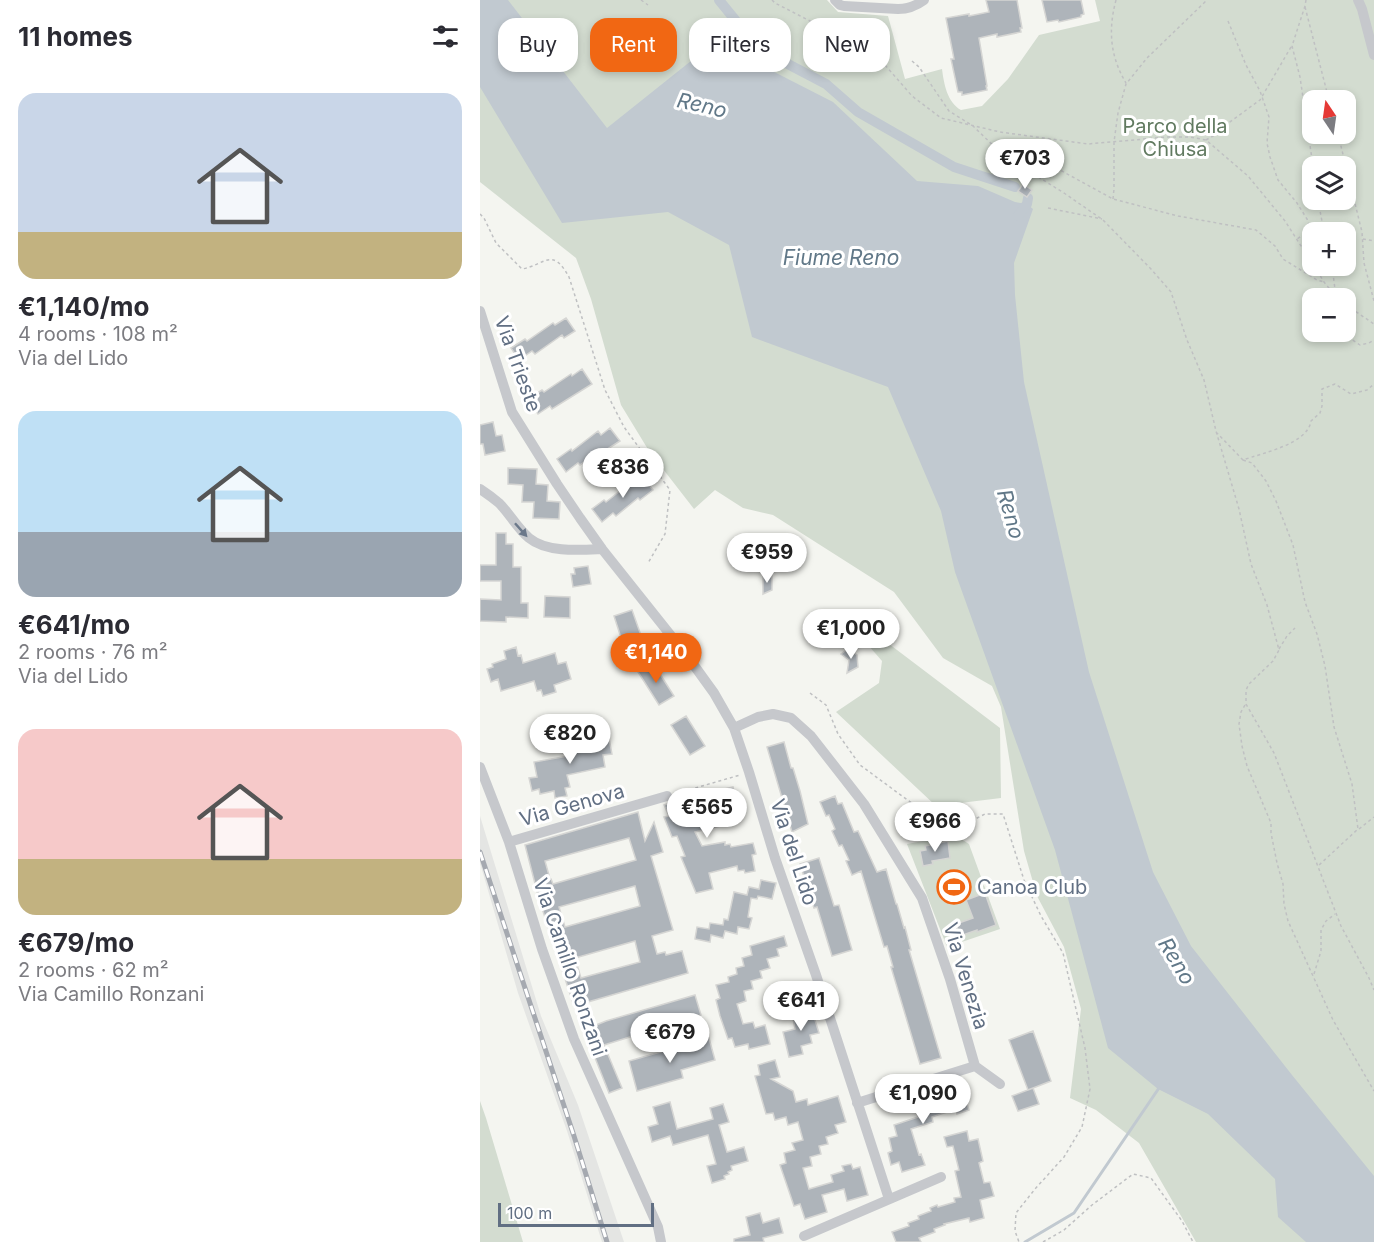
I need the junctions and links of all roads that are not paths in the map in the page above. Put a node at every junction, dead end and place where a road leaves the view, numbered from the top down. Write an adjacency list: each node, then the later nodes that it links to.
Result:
1 (835, 0): 2 (street)
2 (924, 0)
3 (1358, 0): 4 (street)
4 (1374, 55)
5 (480, 311): 7 (street, Via Trieste)
6 (480, 489): 7 (street, one-way to 7)
7 (602, 549): 8 (street, Via del Lido)
8 (734, 728): 12 (street, Via Venezia); 14 (street, Via del Lido)
9 (480, 767): 11 (street, Via Camillo Ronzani)
10 (667, 796): 11 (street, Via Genova)
11 (509, 842): 18 (street, Via Camillo Ronzani)
12 (975, 1066): 13 (street); 14 (street)
13 (1000, 1084)
14 (857, 1103): 16 (street, Via del Lido)
15 (941, 1177): 16 (street)
16 (889, 1199): 17 (street)
17 (804, 1236)
18 (662, 1240)

